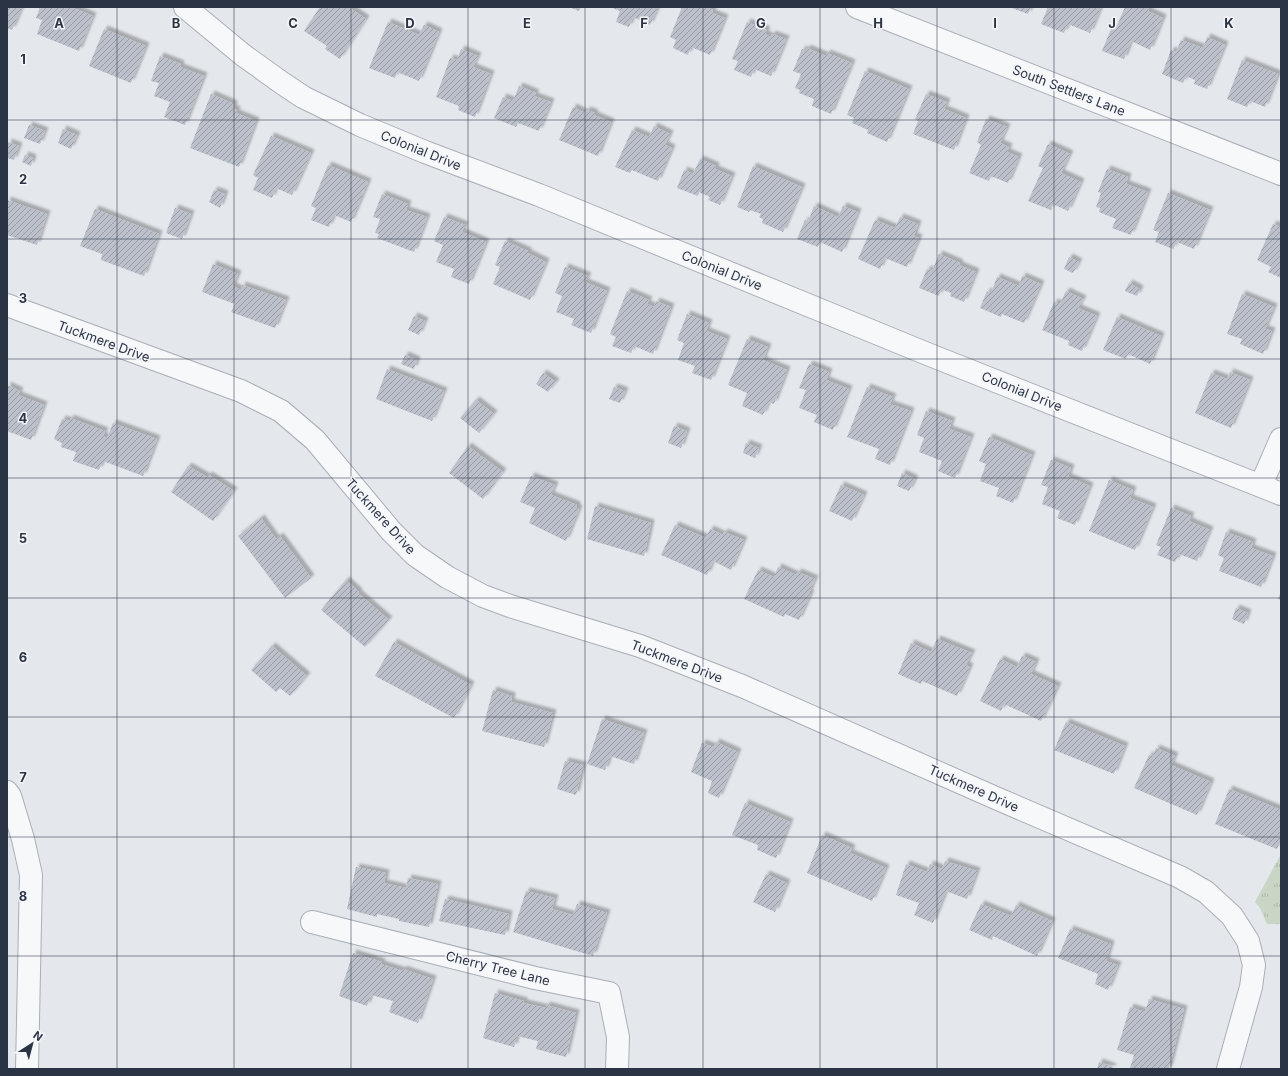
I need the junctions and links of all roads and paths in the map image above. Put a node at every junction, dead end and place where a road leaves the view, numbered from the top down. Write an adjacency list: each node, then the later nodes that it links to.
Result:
1 (185, 7): 6 (street, Colonial Drive)
2 (857, 7): 3 (street, South Settlers Lane)
3 (1281, 174)
4 (7, 305): 12 (street, Tuckmere Drive)
5 (1281, 439): 6 (street)
6 (1261, 485): 7 (street, Colonial Drive)
7 (1281, 494)
8 (7, 792): 10 (street)
9 (312, 922): 11 (street, Cherry Tree Lane)
10 (27, 1069)
11 (617, 1069)
12 (1228, 1069)

